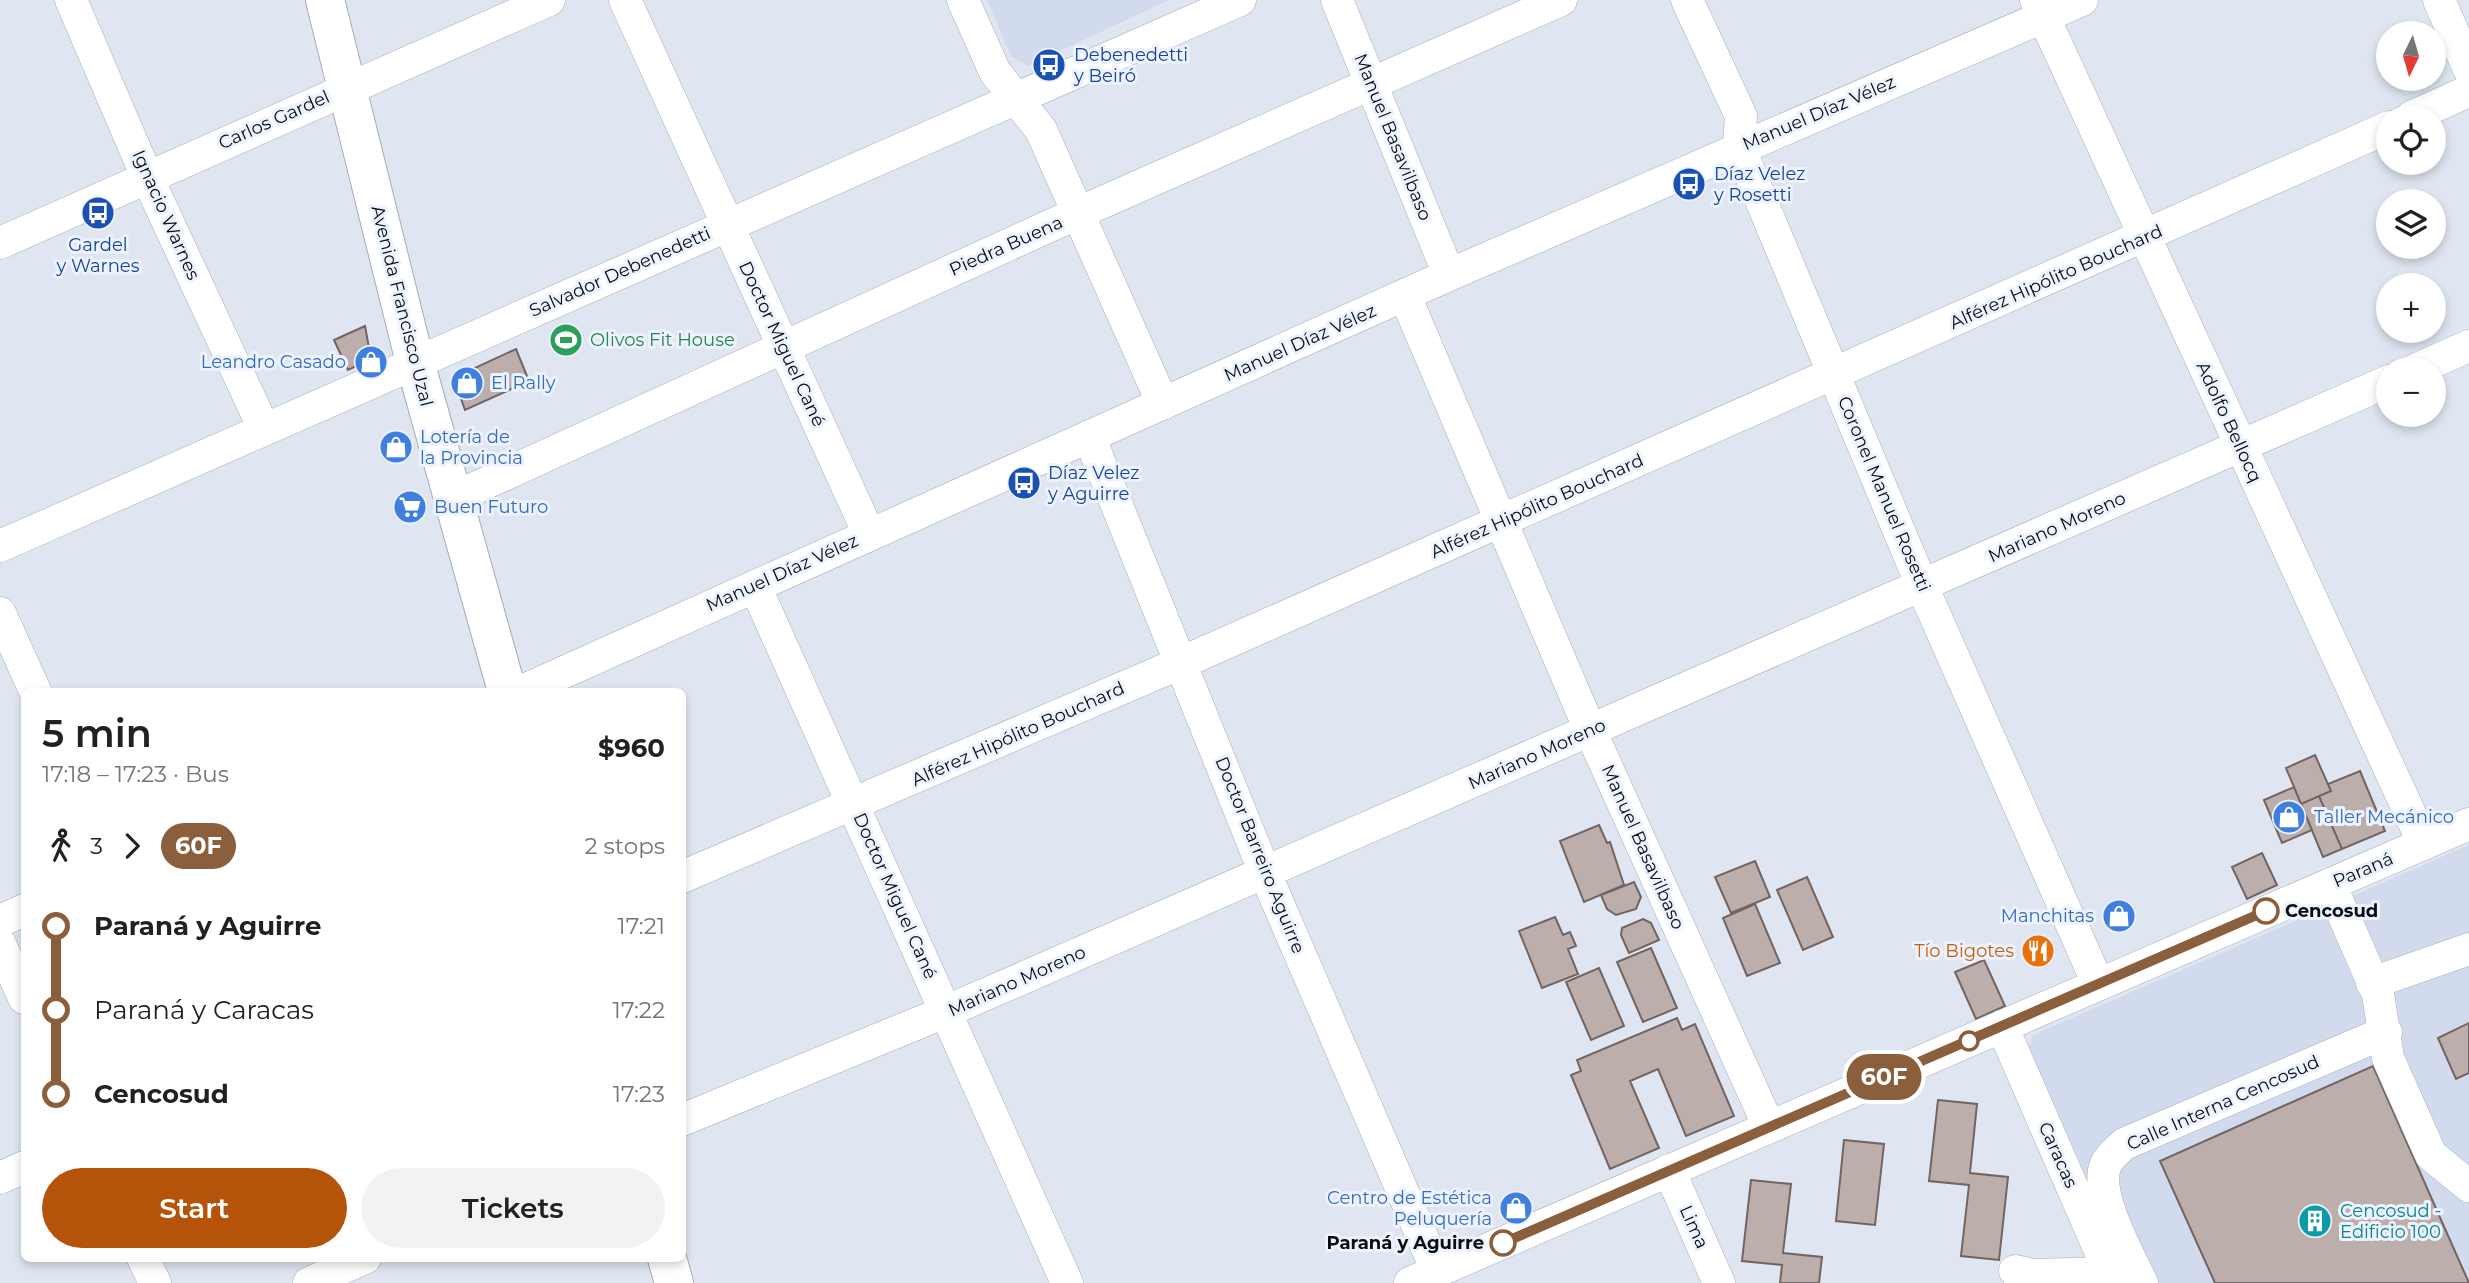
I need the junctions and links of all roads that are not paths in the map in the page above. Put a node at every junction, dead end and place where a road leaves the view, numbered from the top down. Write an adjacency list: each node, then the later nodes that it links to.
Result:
1 (71, 0): 21 (street, Ignacio Warnes)
2 (325, 0): 15 (main road, Avenida Francisco Uzal)
3 (549, 0): 15 (street, Carlos Gardel)
4 (625, 0): 23 (street, Doctor Miguel Cané)
5 (963, 0): 17 (street)
6 (1240, 0): 17 (street, Salvador Debenedetti)
7 (1337, 0): 14 (street, Manuel Basavilbaso)
8 (1561, 0): 14 (street, Piedra Buena)
9 (1687, 0): 20 (street, Coronel Manuel Rosetti)
10 (2082, 0): 12 (street, Manuel Díaz Vélez)
11 (2439, 0): 13 (street)
12 (2040, 8): 20 (street, Manuel Díaz Vélez); 24 (street, Adolfo Bellocq)
13 (2469, 69)
14 (1372, 84): 22 (street, Piedra Buena); 26 (street, Manuel Basavilbaso)
15 (347, 87): 21 (street, Carlos Gardel); 31 (main road, Avenida Francisco Uzal)
16 (2469, 91): 18 (street)
17 (1016, 97): 22 (street); 23 (street, Salvador Debenedetti)
18 (2438, 105)
19 (2376, 133): 24 (street, Alférez Hipólito Bouchard)
20 (1739, 147): 26 (street, Manuel Díaz Vélez); 32 (street, Coronel Manuel Rosetti)
21 (147, 177): 25 (street, Carlos Gardel); 35 (street, Ignacio Warnes)
22 (1078, 213): 28 (street, Piedra Buena); 34 (street)
23 (727, 225): 28 (street, Doctor Miguel Cané); 31 (street, Salvador Debenedetti)
24 (2143, 239): 32 (street, Alférez Hipólito Bouchard); 37 (street, Adolfo Bellocq)
25 (0, 243)
26 (1449, 275): 27 (street, Manuel Díaz Vélez)
27 (1405, 296): 34 (street, Manuel Díaz Vélez); 39 (street, Manuel Basavilbaso)
28 (783, 346): 38 (street, Piedra Buena); 40 (street, Doctor Miguel Cané)
29 (2469, 346): 30 (street)
30 (2444, 357)
31 (415, 362): 35 (street, Salvador Debenedetti); 38 (main road, Avenida Francisco Uzal)
32 (1834, 375): 39 (street, Alférez Hipólito Bouchard); 43 (street, Coronel Manuel Rosetti)
33 (2376, 388): 37 (street, Mariano Moreno)
34 (1163, 404): 36 (street, Manuel Díaz Vélez)
35 (264, 429): 41 (street, Salvador Debenedetti)
36 (1090, 436): 40 (street, Manuel Díaz Vélez); 45 (street, Doctor Barreiro Aguirre)
37 (2240, 446): 43 (street, Mariano Moreno); 52 (street, Adolfo Bellocq)
38 (453, 498): 47 (main road, Avenida Francisco Uzal)
39 (1501, 521): 45 (street, Alférez Hipólito Bouchard); 49 (street, Manuel Basavilbaso)
40 (869, 534): 42 (street, Manuel Díaz Vélez)
41 (0, 546)
42 (755, 586): 48 (street, Manuel Díaz Vélez); 50 (street, Doctor Miguel Cané)
43 (1922, 586): 49 (street, Mariano Moreno); 61 (street, Coronel Manuel Rosetti)
44 (0, 613): 46 (street)
45 (1183, 662): 50 (street, Alférez Hipólito Bouchard); 53 (street, Doctor Barreiro Aguirre)
46 (33, 688)
47 (506, 688)
48 (529, 688)
49 (1590, 730): 53 (street, Mariano Moreno); 67 (street, Manuel Basavilbaso)
50 (855, 806): 54 (street, Alférez Hipólito Bouchard); 63 (street, Doctor Miguel Cané)
51 (2469, 824): 52 (street, Paraná)
52 (2424, 844): 55 (street, Paraná)
53 (1265, 873): 63 (street, Mariano Moreno); 76 (street, Doctor Barreiro Aguirre)
54 (686, 875)
55 (2330, 884): 60 (street); 61 (street, Paraná)
56 (21, 911): 57 (street)
57 (0, 921)
58 (0, 944): 62 (street)
59 (2469, 949): 60 (street)
60 (2372, 983): 65 (street)
61 (2098, 984): 64 (street, Paraná)
62 (21, 991)
63 (946, 1012): 66 (street, Mariano Moreno); 81 (street, Doctor Miguel Cané)
64 (2002, 1026): 67 (street, Paraná); 77 (street, Caracas)
65 (2386, 1032): 71 (street); 83 (street, Calle Interna Cencosud)
66 (686, 1117)
67 (1769, 1127): 69 (street, Paraná)
68 (21, 1168): 70 (street)
69 (1669, 1170): 76 (street, Paraná); 82 (street, Lima)
70 (0, 1178)
71 (2469, 1186)
72 (146, 1262): 78 (street)
73 (356, 1262): 79 (street)
74 (668, 1262): 80 (main road)
75 (2015, 1271): 77 (street)
76 (1423, 1277)
77 (2112, 1278)
78 (155, 1283)
79 (309, 1283)
80 (674, 1283)
81 (1067, 1283)
82 (1719, 1283)
83 (2142, 1283)

